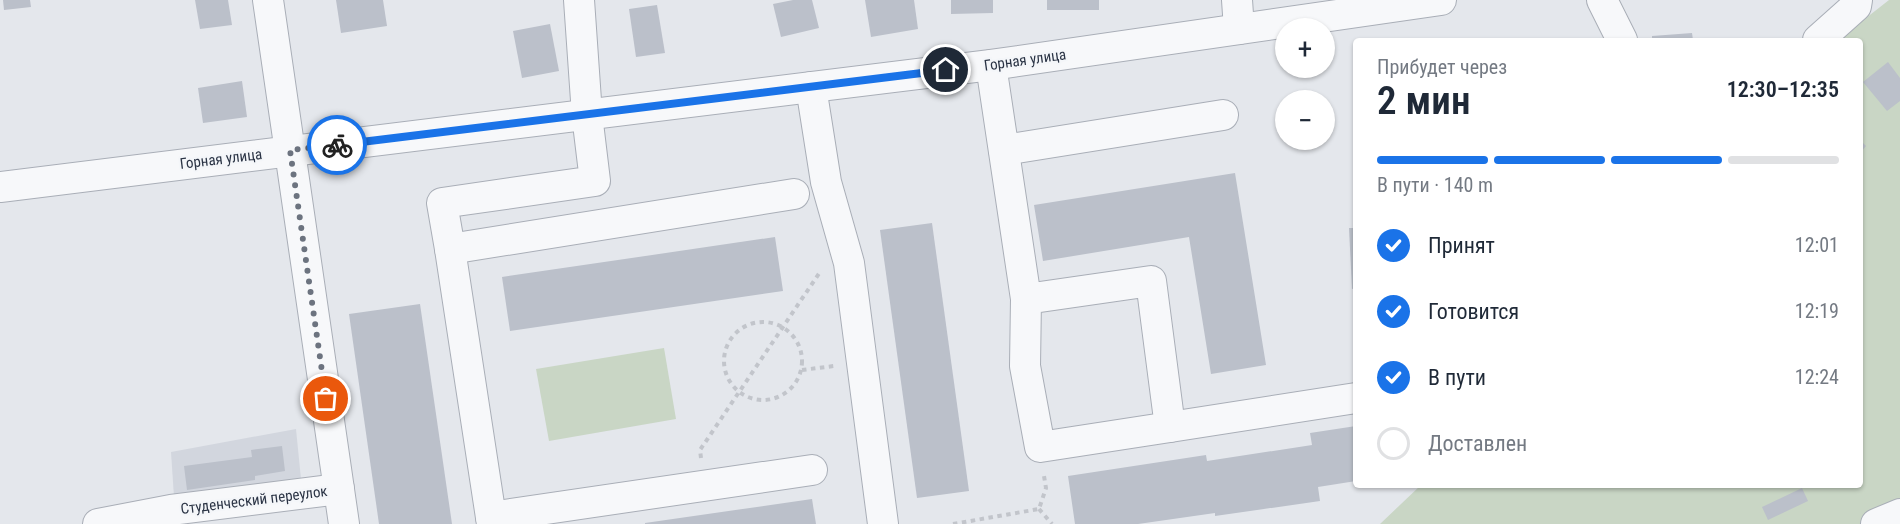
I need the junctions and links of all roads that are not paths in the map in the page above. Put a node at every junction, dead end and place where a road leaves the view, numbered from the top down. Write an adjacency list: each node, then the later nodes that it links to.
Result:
1 (268, 0): 13 (street)
2 (579, 0): 11 (street)
3 (1441, 0): 6 (street, Горная улица)
4 (1602, 0): 7 (street)
5 (1857, 0): 8 (street)
6 (1238, 14): 9 (street, Горная улица)
7 (1621, 38)
8 (1820, 38)
9 (991, 65): 10 (street, Горная улица); 14 (street)
10 (811, 87): 11 (street, Горная улица); 27 (street)
11 (587, 115): 13 (street, Горная улица); 17 (street)
12 (1223, 115): 14 (street)
13 (290, 150): 15 (street, Горная улица); 22 (street)
14 (1004, 150): 18 (street)
15 (0, 187)
16 (794, 194): 17 (street)
17 (450, 249): 24 (street)
18 (1026, 300): 20 (street); 20 (street)
19 (1353, 398): 20 (street)
20 (1170, 427)
21 (812, 470): 24 (street)
22 (339, 489): 25 (street, Студенческий переулок); 26 (street)
23 (1900, 514): 28 (street)
24 (491, 520)
25 (98, 524)
26 (344, 524)
27 (883, 524)
28 (1876, 524)

